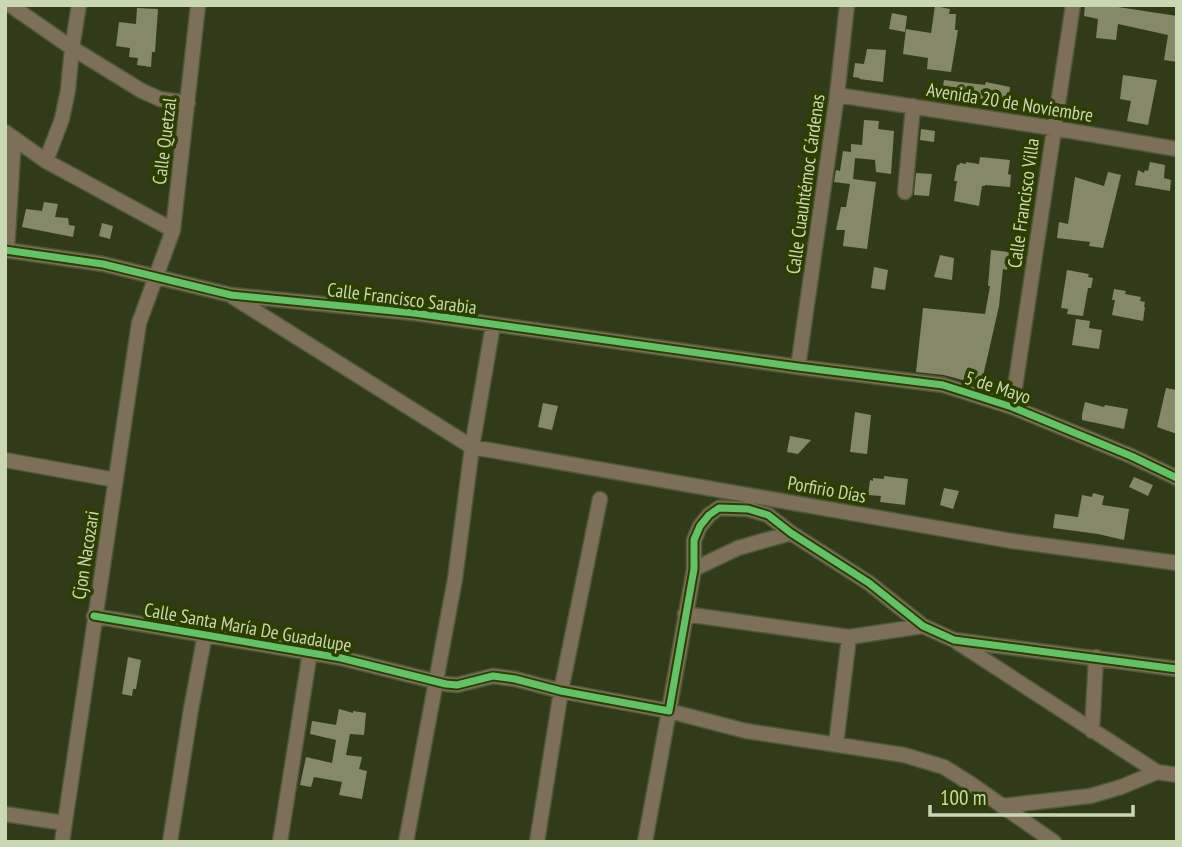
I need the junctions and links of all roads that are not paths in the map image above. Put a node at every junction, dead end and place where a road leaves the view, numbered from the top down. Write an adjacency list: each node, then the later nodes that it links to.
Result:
1 (10, 5): 6 (street)
2 (79, 5): 6 (street)
3 (198, 5): 8 (street, Calle Quetzal)
4 (847, 5): 7 (street, Calle Cuauhtémoc Cárdenas)
5 (1073, 5): 10 (street, Calle Francisco Villa)
6 (72, 48): 8 (street); 13 (street)
7 (837, 95): 9 (street, Avenida 20 de Noviembre); 20 (street, Calle Cuauhtémoc Cárdenas)
8 (188, 103): 15 (street, Calle Quetzal)
9 (913, 106): 10 (street, Avenida 20 de Noviembre); 14 (street)
10 (1053, 128): 12 (street, Avenida 20 de Noviembre); 21 (street, Calle Francisco Villa)
11 (9, 135): 13 (street); 16 (street)
12 (1177, 149)
13 (46, 161): 15 (street)
14 (905, 192)
15 (173, 230): 17 (street, Calle Quetzal)
16 (6, 250): 17 (street, Calle Francisco Sarabia)
17 (155, 278): 18 (street, Calle Francisco Sarabia); 25 (street, Cjon Nacozari)
18 (231, 295): 19 (street, Calle Francisco Sarabia); 22 (street)
19 (492, 325): 20 (street, Calle Francisco Sarabia); 22 (street)
20 (798, 367): 21 (street, 5 de Mayo)
21 (1012, 407): 24 (street, 5 de Mayo)
22 (472, 447): 28 (street, Porfirio Días); 39 (street)
23 (5, 460): 25 (street)
24 (1177, 478)
25 (116, 480): 31 (street, Cjon Nacozari)
26 (600, 499): 40 (street)
27 (791, 533): 29 (street); 29 (street); 32 (street)
28 (1177, 563)
29 (694, 569): 30 (street)
30 (685, 614): 34 (street); 41 (street)
31 (94, 616): 33 (street, Calle Santa María De Guadalupe); 48 (street, Cjon Nacozari)
32 (923, 626): 34 (street); 35 (street)
33 (205, 634): 36 (street, Calle Santa María De Guadalupe); 50 (street)
34 (849, 637): 43 (street)
35 (954, 640): 37 (street); 42 (street)
36 (310, 652): 39 (street, Calle Santa María De Guadalupe); 51 (street)
37 (1096, 657): 38 (street); 42 (street)
38 (1177, 669)
39 (436, 681): 40 (street, Calle Santa María De Guadalupe); 52 (street)
40 (561, 691): 41 (street, Calle Santa María De Guadalupe); 53 (street)
41 (674, 712): 43 (street); 54 (street)
42 (1092, 731): 44 (street)
43 (836, 744): 46 (street)
44 (1157, 772): 45 (street); 46 (street)
45 (1177, 775)
46 (1002, 806): 55 (street)
47 (5, 814): 48 (street)
48 (64, 823): 49 (street, Cjon Nacozari)
49 (62, 842)
50 (170, 842)
51 (280, 842)
52 (406, 842)
53 (537, 842)
54 (645, 842)
55 (1054, 842)

